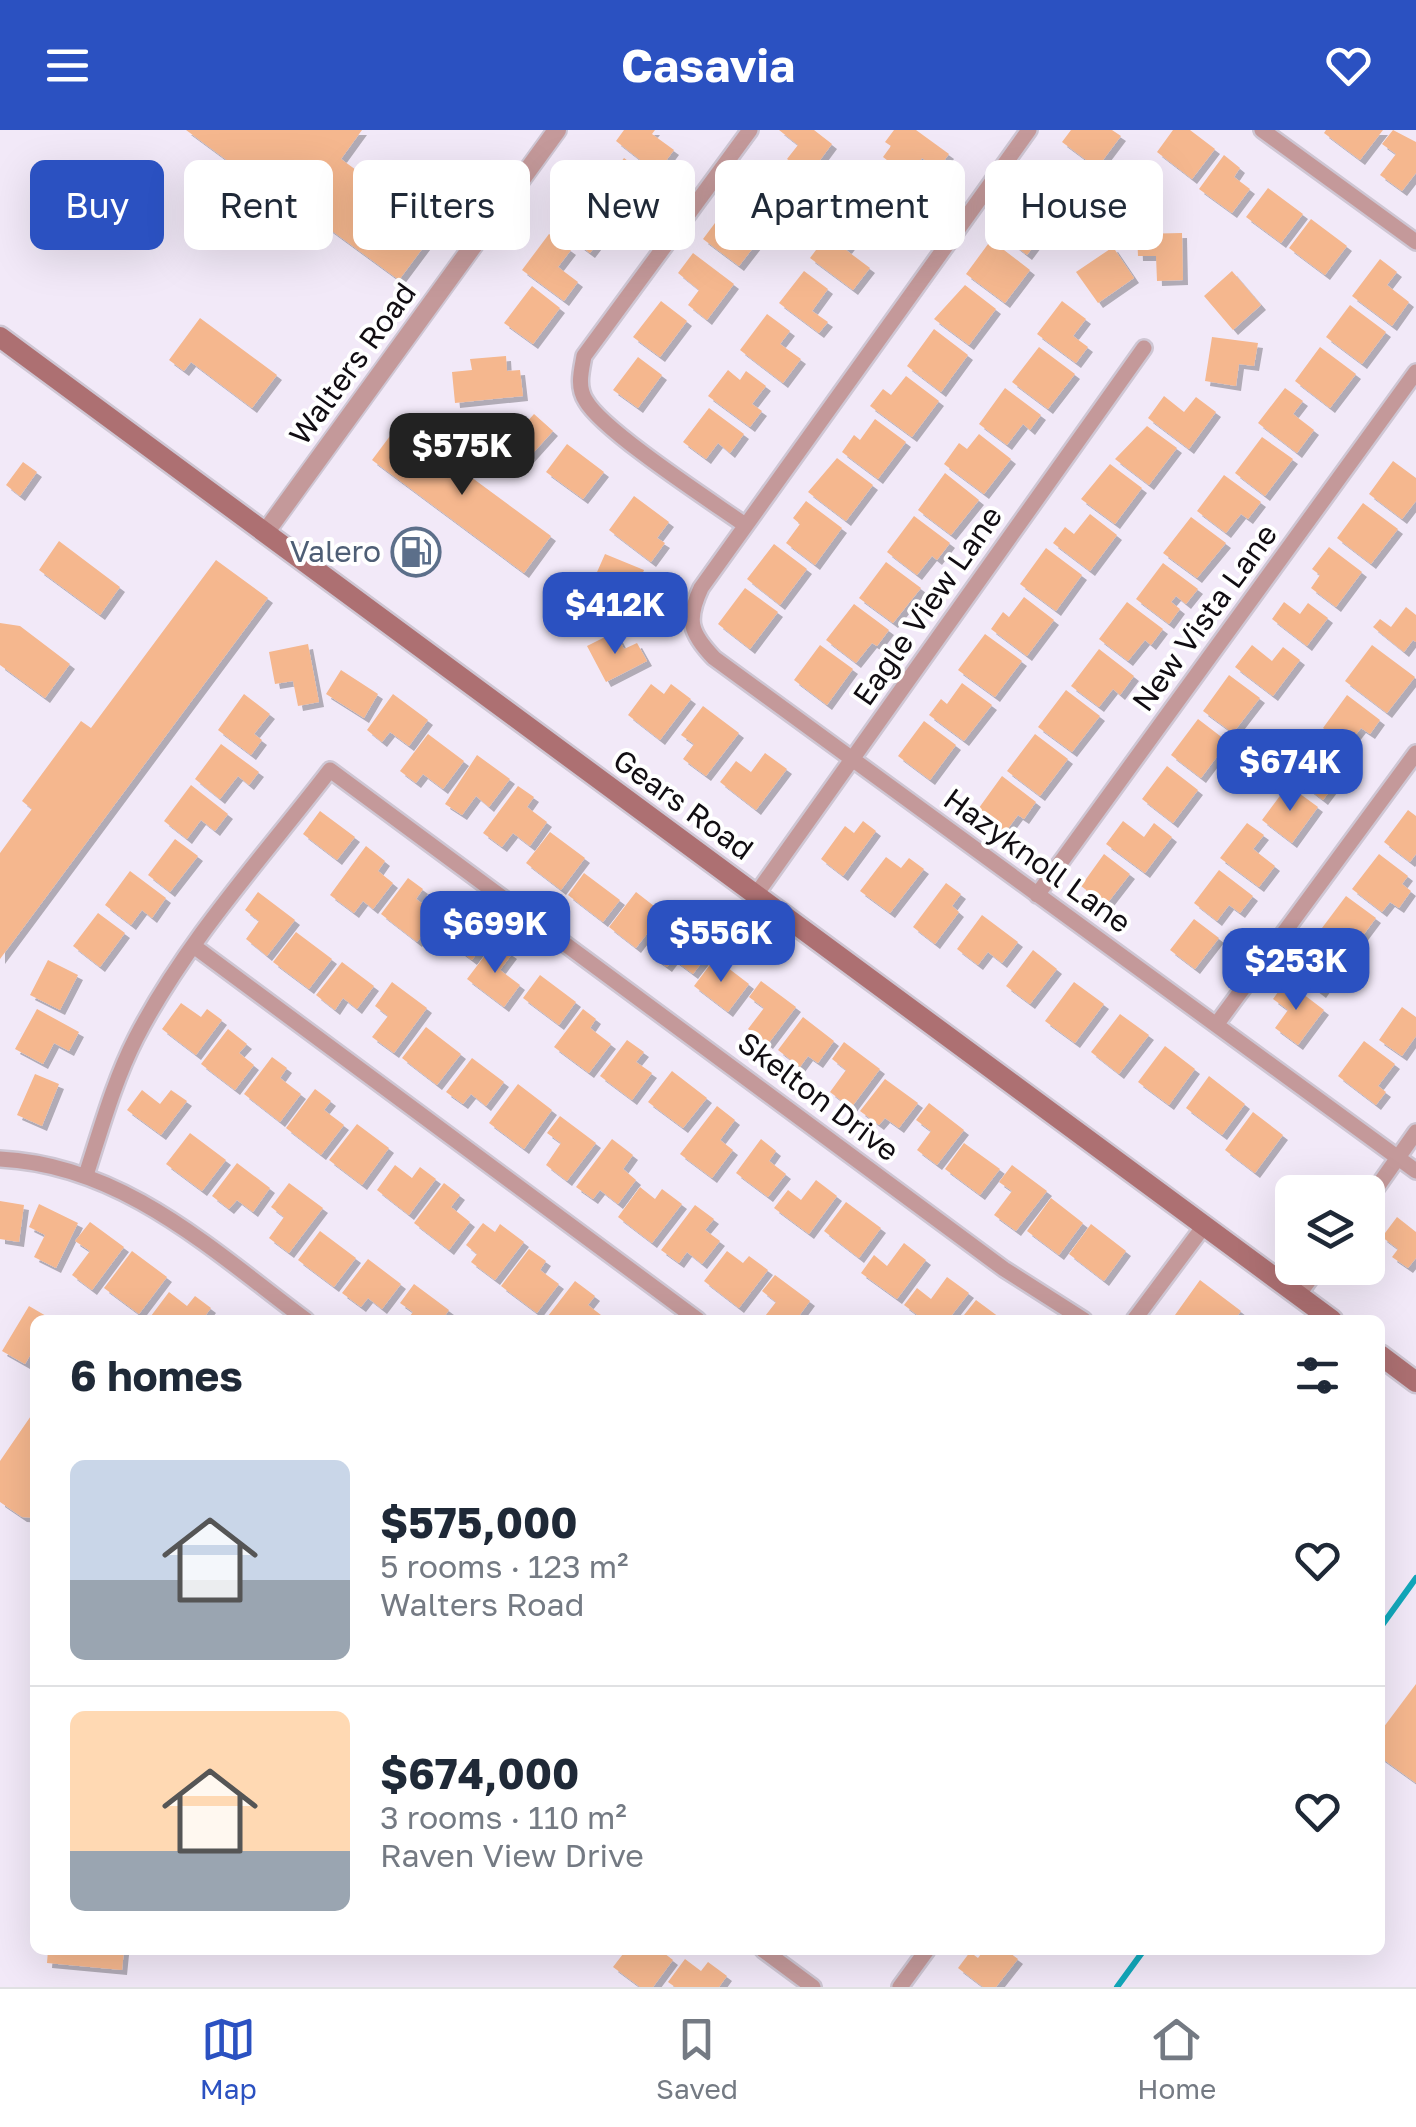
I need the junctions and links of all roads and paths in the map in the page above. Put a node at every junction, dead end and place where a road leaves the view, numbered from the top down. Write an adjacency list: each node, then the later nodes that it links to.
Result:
1 (557, 130): 10 (street, Walters Road)
2 (750, 130): 9 (street)
3 (1029, 130): 9 (street, Hazyknoll Lane)
4 (1262, 130): 5 (street)
5 (1416, 242)
6 (0, 337): 10 (main road, Gears Road)
7 (1144, 348): 12 (street, Eagle View Lane)
8 (1416, 372): 13 (street, New Vista Lane)
9 (744, 526): 12 (street, Hazyknoll Lane)
10 (264, 533): 14 (main road, Gears Road)
11 (1416, 753): 16 (street)
12 (852, 760): 13 (street, Hazyknoll Lane); 14 (street, Eagle View Lane)
13 (1038, 895): 16 (street, Hazyknoll Lane)
14 (756, 896): 23 (main road, Gears Road)
15 (195, 948): 21 (street); 27 (street); 28 (street, Skelton Drive)
16 (1216, 1025): 18 (street, Hazyknoll Lane)
17 (1416, 1132): 18 (street)
18 (1398, 1158): 20 (street, Hazyknoll Lane); 22 (street)
19 (0, 1159): 21 (street)
20 (1416, 1171)
21 (86, 1175): 26 (street)
22 (1385, 1176)
23 (1204, 1226): 25 (main road, Gears Road); 29 (street)
24 (1305, 1285): 25 (street)
25 (1298, 1295): 30 (main road, Gears Road)
26 (299, 1315)
27 (691, 1315)
28 (1076, 1315)
29 (1138, 1315)
30 (1325, 1315)
31 (1385, 1359): 32 (main road)
32 (1416, 1382)
33 (770, 1955): 35 (street)
34 (923, 1955): 36 (street)
35 (813, 1987)
36 (900, 1987)

